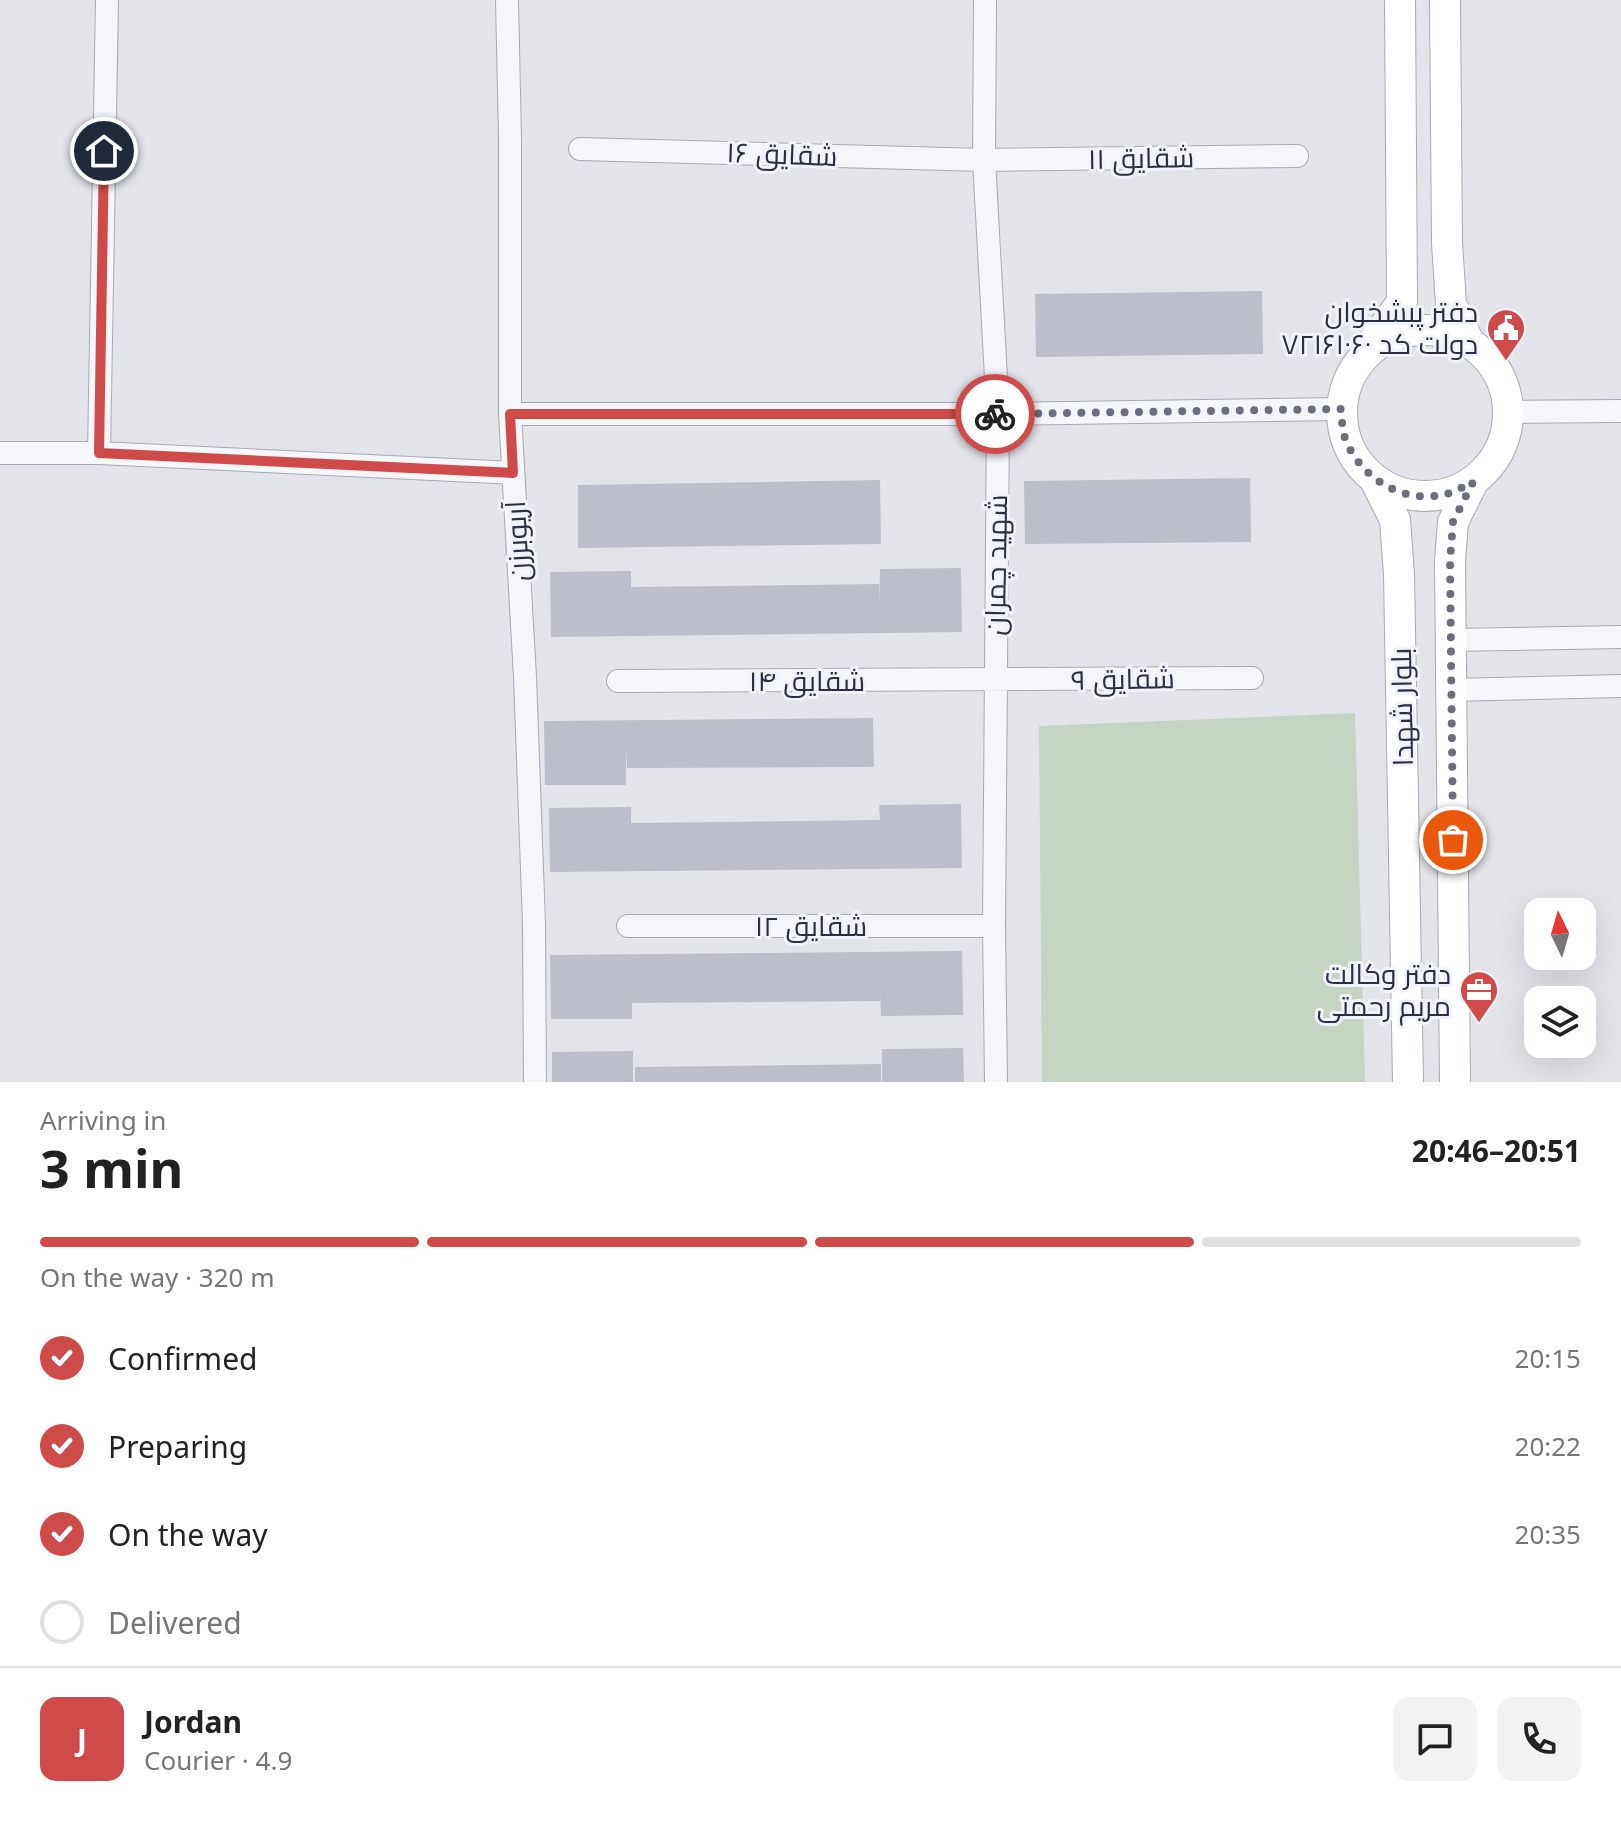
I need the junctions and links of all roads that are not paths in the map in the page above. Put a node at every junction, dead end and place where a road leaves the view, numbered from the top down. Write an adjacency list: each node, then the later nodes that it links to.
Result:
1 (107, 0): 17 (street)
2 (507, 0): 14 (street, آریوبرزن)
3 (985, 0): 8 (street, شهید چمران)
4 (1400, 0): 10 (street)
5 (1445, 0): 9 (street)
6 (580, 149): 8 (street, شقایق ۱۶)
7 (1297, 156): 8 (street, شقایق ۱۱)
8 (984, 160): 15 (street, شهید چمران)
9 (1468, 340): 10 (street); 13 (street)
10 (1362, 357): 11 (street)
11 (1341, 409): 15 (street); 19 (street)
12 (1621, 411): 13 (street)
13 (1510, 412): 20 (street)
14 (510, 414): 15 (street); 18 (street, آریوبرزن)
15 (998, 414): 25 (street, شهید چمران)
16 (0, 453): 17 (street)
17 (99, 453): 18 (street)
18 (513, 473): 30 (street, آریوبرزن)
19 (1375, 480): 20 (street); 32 (street, بلوار شهدا)
20 (1473, 482): 22 (street, بلوار شهدا)
21 (1621, 637): 22 (street)
22 (1451, 640): 27 (street, بلوار شهدا)
23 (1252, 678): 25 (street, شقایق ۹)
24 (618, 681): 25 (street, شقایق ۱۴)
25 (995, 681): 29 (street, شهید چمران)
26 (1621, 686): 27 (street)
27 (1451, 690): 33 (street, بلوار شهدا)
28 (628, 926): 29 (street, شقایق ۱۲)
29 (994, 926): 31 (street, شهید چمران)
30 (535, 1082)
31 (996, 1082)
32 (1408, 1082)
33 (1455, 1082)

